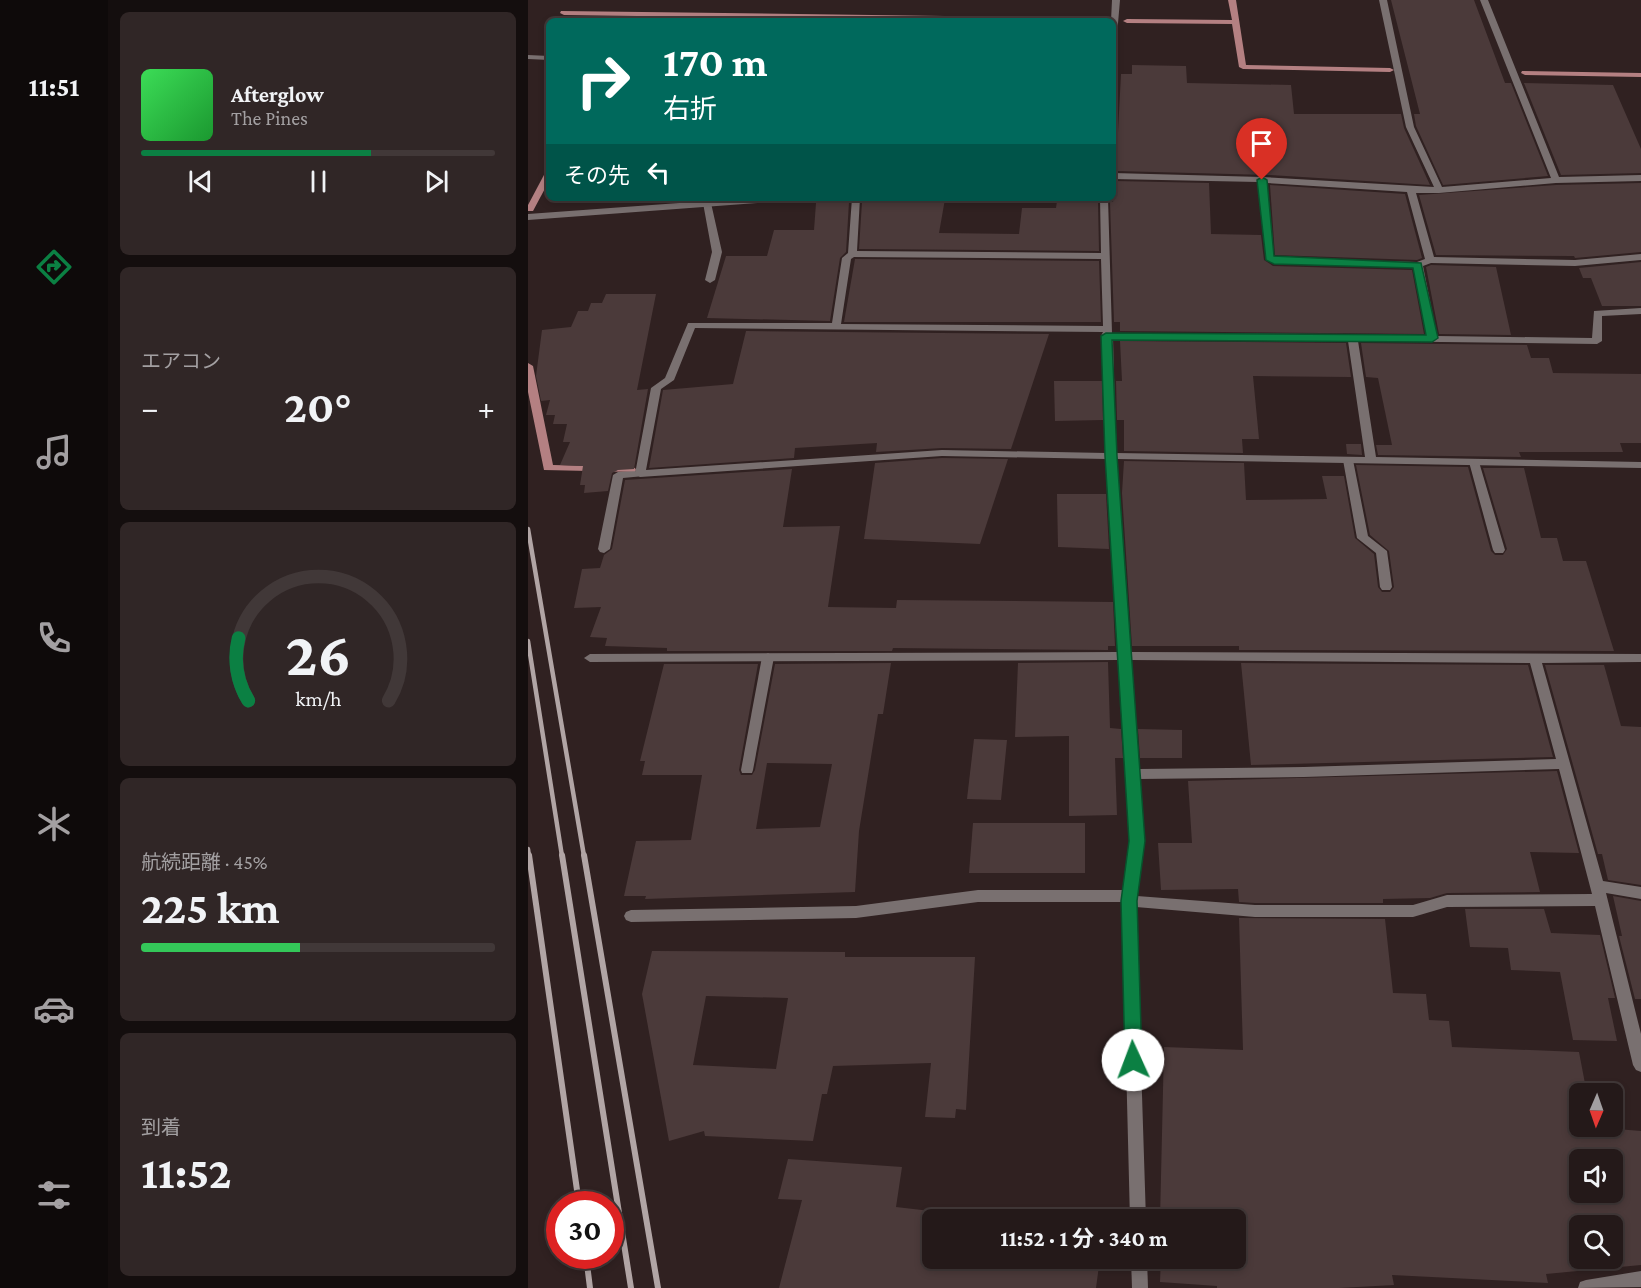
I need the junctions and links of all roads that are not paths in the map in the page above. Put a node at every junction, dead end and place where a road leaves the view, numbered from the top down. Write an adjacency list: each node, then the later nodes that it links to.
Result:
1 (1116, 0): 4 (street)
2 (1383, 0): 12 (street)
3 (1484, 0): 10 (street)
4 (1114, 18)
5 (528, 57): 6 (street)
6 (546, 57)
7 (1116, 176): 9 (street)
8 (1641, 178): 10 (street)
9 (1262, 180): 11 (street); 22 (street)
10 (1556, 180): 12 (street)
11 (1411, 190): 12 (street); 21 (street)
12 (1439, 190)
13 (726, 201): 16 (street)
14 (856, 201): 18 (street)
15 (1104, 201): 19 (street)
16 (707, 202): 17 (street); 23 (street)
17 (528, 217)
18 (852, 254): 19 (street); 25 (street)
19 (1106, 256): 26 (street)
20 (1641, 257): 21 (street)
21 (1430, 260): 22 (street)
22 (1418, 265): 28 (street)
23 (710, 280)
24 (1641, 311): 28 (street)
25 (836, 326): 26 (street); 34 (street)
26 (1106, 332): 27 (street); 29 (street)
27 (1352, 337): 28 (street); 31 (street)
28 (1432, 338)
29 (1111, 456): 30 (street); 34 (street); 38 (street)
30 (1348, 460): 31 (street); 37 (street)
31 (1371, 461): 32 (street)
32 (1474, 462): 33 (street); 36 (street)
33 (1641, 465)
34 (640, 474): 35 (street)
35 (604, 549)
36 (1499, 550)
37 (1386, 586)
38 (1125, 656): 39 (street); 42 (street); 45 (street)
39 (768, 657): 40 (street); 44 (street)
40 (590, 658)
41 (1641, 658): 42 (street)
42 (1535, 660): 43 (street)
43 (1564, 764): 45 (street); 46 (street)
44 (747, 770)
45 (1133, 774): 48 (street)
46 (1599, 892): 47 (street); 48 (street); 50 (street)
47 (1641, 893)
48 (1129, 898): 49 (street); 51 (street)
49 (631, 916)
50 (1641, 1065)
51 (1138, 1209)
52 (1139, 1269): 54 (street)
53 (1641, 1279): 55 (street)
54 (1140, 1288)
55 (1586, 1288)

